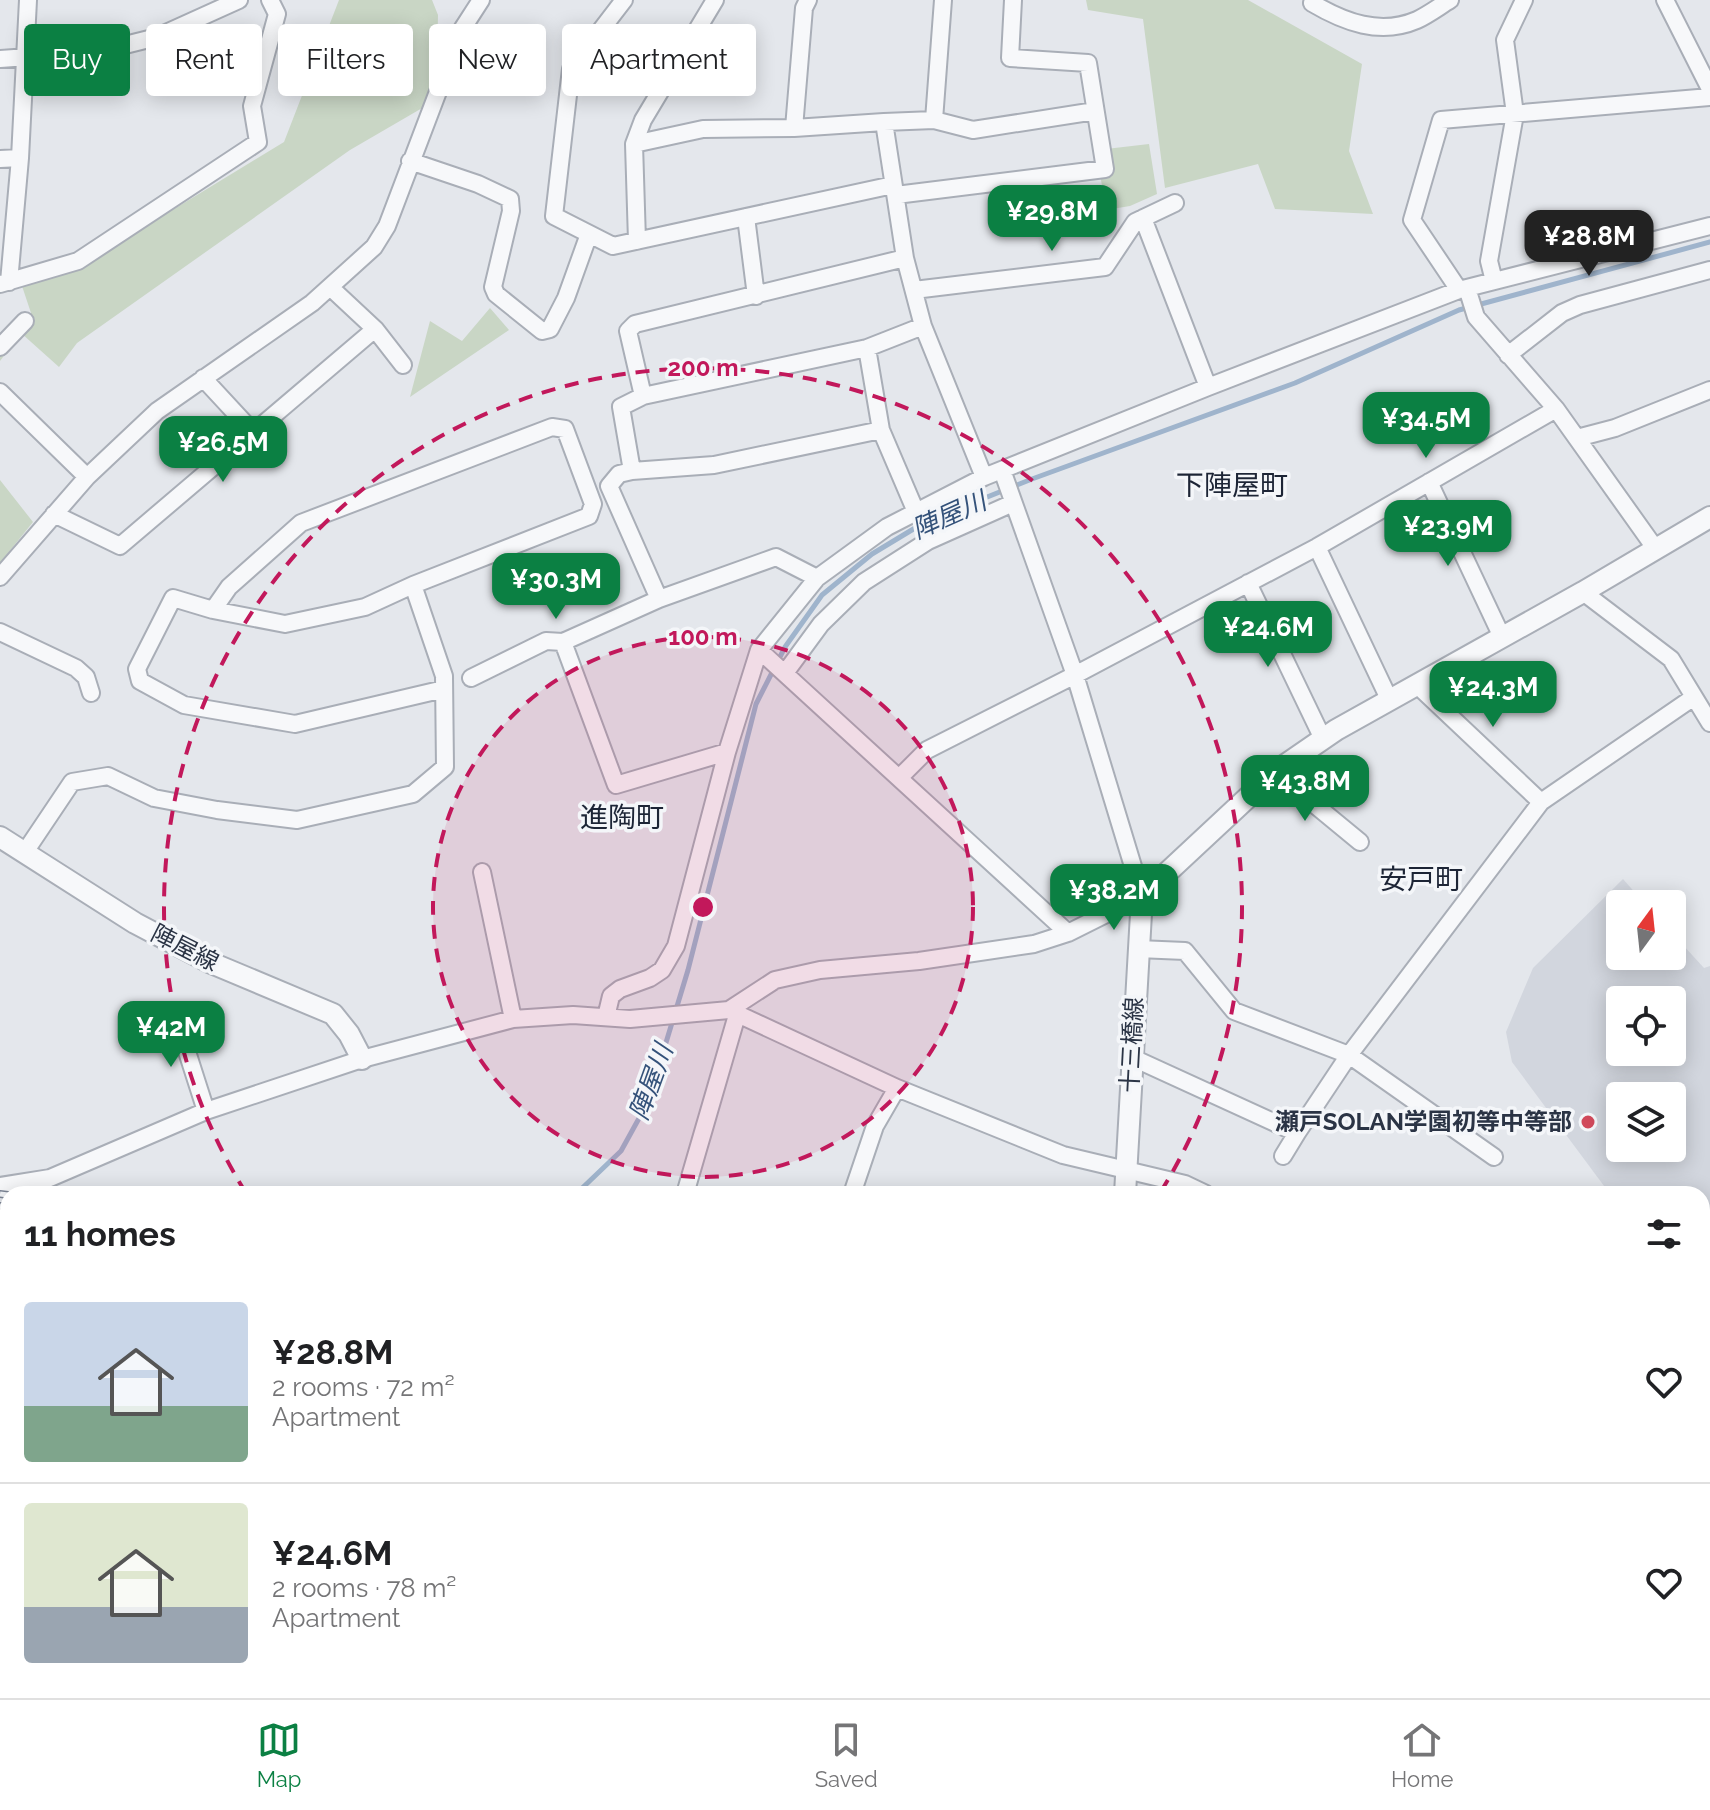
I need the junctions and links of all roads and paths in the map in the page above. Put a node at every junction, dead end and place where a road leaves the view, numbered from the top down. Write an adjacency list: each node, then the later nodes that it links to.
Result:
1 (28, 0): 14 (street)
2 (239, 0): 15 (street)
3 (270, 0): 40 (street)
4 (481, 0): 28 (street)
5 (624, 0): 35 (street)
6 (715, 0): 25 (street)
7 (808, 0): 24 (street)
8 (943, 0): 22 (street)
9 (1013, 0): 20 (street)
10 (1450, 0): 13 (street)
11 (1524, 0): 21 (street)
12 (1665, 0): 18 (street)
13 (1312, 3)
14 (26, 24)
15 (130, 44)
16 (24, 57): 17 (street); 26 (street)
17 (0, 59)
18 (1710, 89)
19 (1710, 97): 21 (street)
20 (1095, 111): 22 (street); 29 (street)
21 (1515, 114): 39 (street); 43 (street)
22 (934, 120): 23 (street)
23 (884, 122): 24 (street); 29 (street)
24 (794, 128): 25 (street)
25 (634, 144): 36 (street)
26 (20, 158): 27 (street); 33 (street)
27 (0, 159)
28 (410, 161): 35 (street); 41 (street)
29 (895, 190): 31 (street); 37 (street)
30 (1175, 203): 32 (street)
31 (746, 217): 36 (street); 44 (street)
32 (1143, 218): 42 (street); 53 (street)
33 (8, 221): 40 (street)
34 (1710, 226): 39 (street)
35 (589, 234): 36 (street)
36 (637, 241)
37 (905, 258): 42 (street); 44 (street)
38 (1710, 270): 50 (street)
39 (1494, 281): 43 (street)
40 (4, 283)
41 (330, 287): 47 (street); 52 (street)
42 (914, 290): 46 (street)
43 (1465, 291): 50 (street); 53 (street)
44 (756, 296): 56 (street)
45 (25, 321): 48 (street)
46 (923, 326): 49 (street); 64 (street)
47 (375, 329): 51 (street); 59 (street)
48 (0, 347)
49 (867, 348): 56 (street); 58 (street)
50 (1508, 355): 57 (street)
51 (403, 365)
52 (203, 378): 59 (street); 63 (street)
53 (1208, 387): 62 (street)
54 (1710, 390): 60 (street)
55 (0, 392): 63 (street)
56 (643, 396): 61 (street)
57 (1556, 409): 60 (street); 65 (street)
58 (881, 430): 61 (street); 67 (street)
59 (253, 432): 68 (street)
60 (1577, 438): 71 (street)
61 (632, 471): 77 (street)
62 (1004, 475): 64 (street); 66 (street)
63 (87, 477): 68 (street)
64 (984, 477): 67 (street)
65 (1429, 482): 70 (street); 80 (street)
66 (1013, 501): 83 (street); 84 (street)
67 (916, 512): 73 (street)
68 (54, 514): 72 (street)
69 (1710, 517): 71 (street)
70 (1317, 547): 74 (street); 90 (street)
71 (1655, 548): 76 (street)
72 (0, 577)
73 (817, 578): 77 (street); 82 (street)
74 (1248, 583): 84 (street); 92 (street)
75 (413, 585): 78 (street); 78 (street); 87 (street)
76 (1583, 592): 80 (street); 89 (street)
77 (659, 599): 81 (street)
78 (213, 610): 87 (street)
79 (0, 632): 88 (street)
80 (1502, 637): 86 (street)
81 (563, 642): 85 (street); 93 (street)
82 (762, 653): 83 (street); 93 (street)
83 (783, 671): 95 (street)
84 (1075, 675): 95 (street); 101 (street)
85 (471, 678)
86 (1417, 685): 90 (street); 96 (street)
87 (444, 689): 99 (street)
88 (91, 693)
89 (1694, 697): 91 (street); 96 (street)
90 (1390, 701): 92 (street)
91 (1710, 723)
92 (1323, 739): 94 (street)
93 (727, 752): 106 (street)
94 (1275, 772): 98 (street); 101 (street)
95 (900, 777): 102 (street)
96 (1541, 802): 108 (street)
97 (0, 837): 99 (street, 陣屋線)
98 (1360, 842)
99 (25, 852): 110 (street, 陣屋線)
100 (482, 872): 107 (street)
101 (1142, 896): 102 (street); 103 (street, 十三橋線)
102 (1068, 933): 104 (street)
103 (1138, 949): 108 (street); 109 (street, 十三橋線)
104 (733, 1013): 106 (street); 111 (street); 118 (street)
105 (175, 1014): 112 (street)
106 (606, 1017): 107 (street)
107 (513, 1019): 110 (street)
108 (1349, 1055): 113 (street); 115 (street)
109 (1131, 1057): 113 (street); 116 (street, 十三橋線)
110 (362, 1059): 112 (street)
111 (897, 1088): 116 (street); 119 (street)
112 (206, 1111): 117 (street)
113 (1297, 1133): 114 (street)
114 (1283, 1156)
115 (1494, 1157)
116 (1127, 1169): 120 (street, 十三橋線); 121 (street)
117 (0, 1186)
118 (687, 1186)
119 (855, 1186)
120 (1126, 1186)
121 (1189, 1186)

